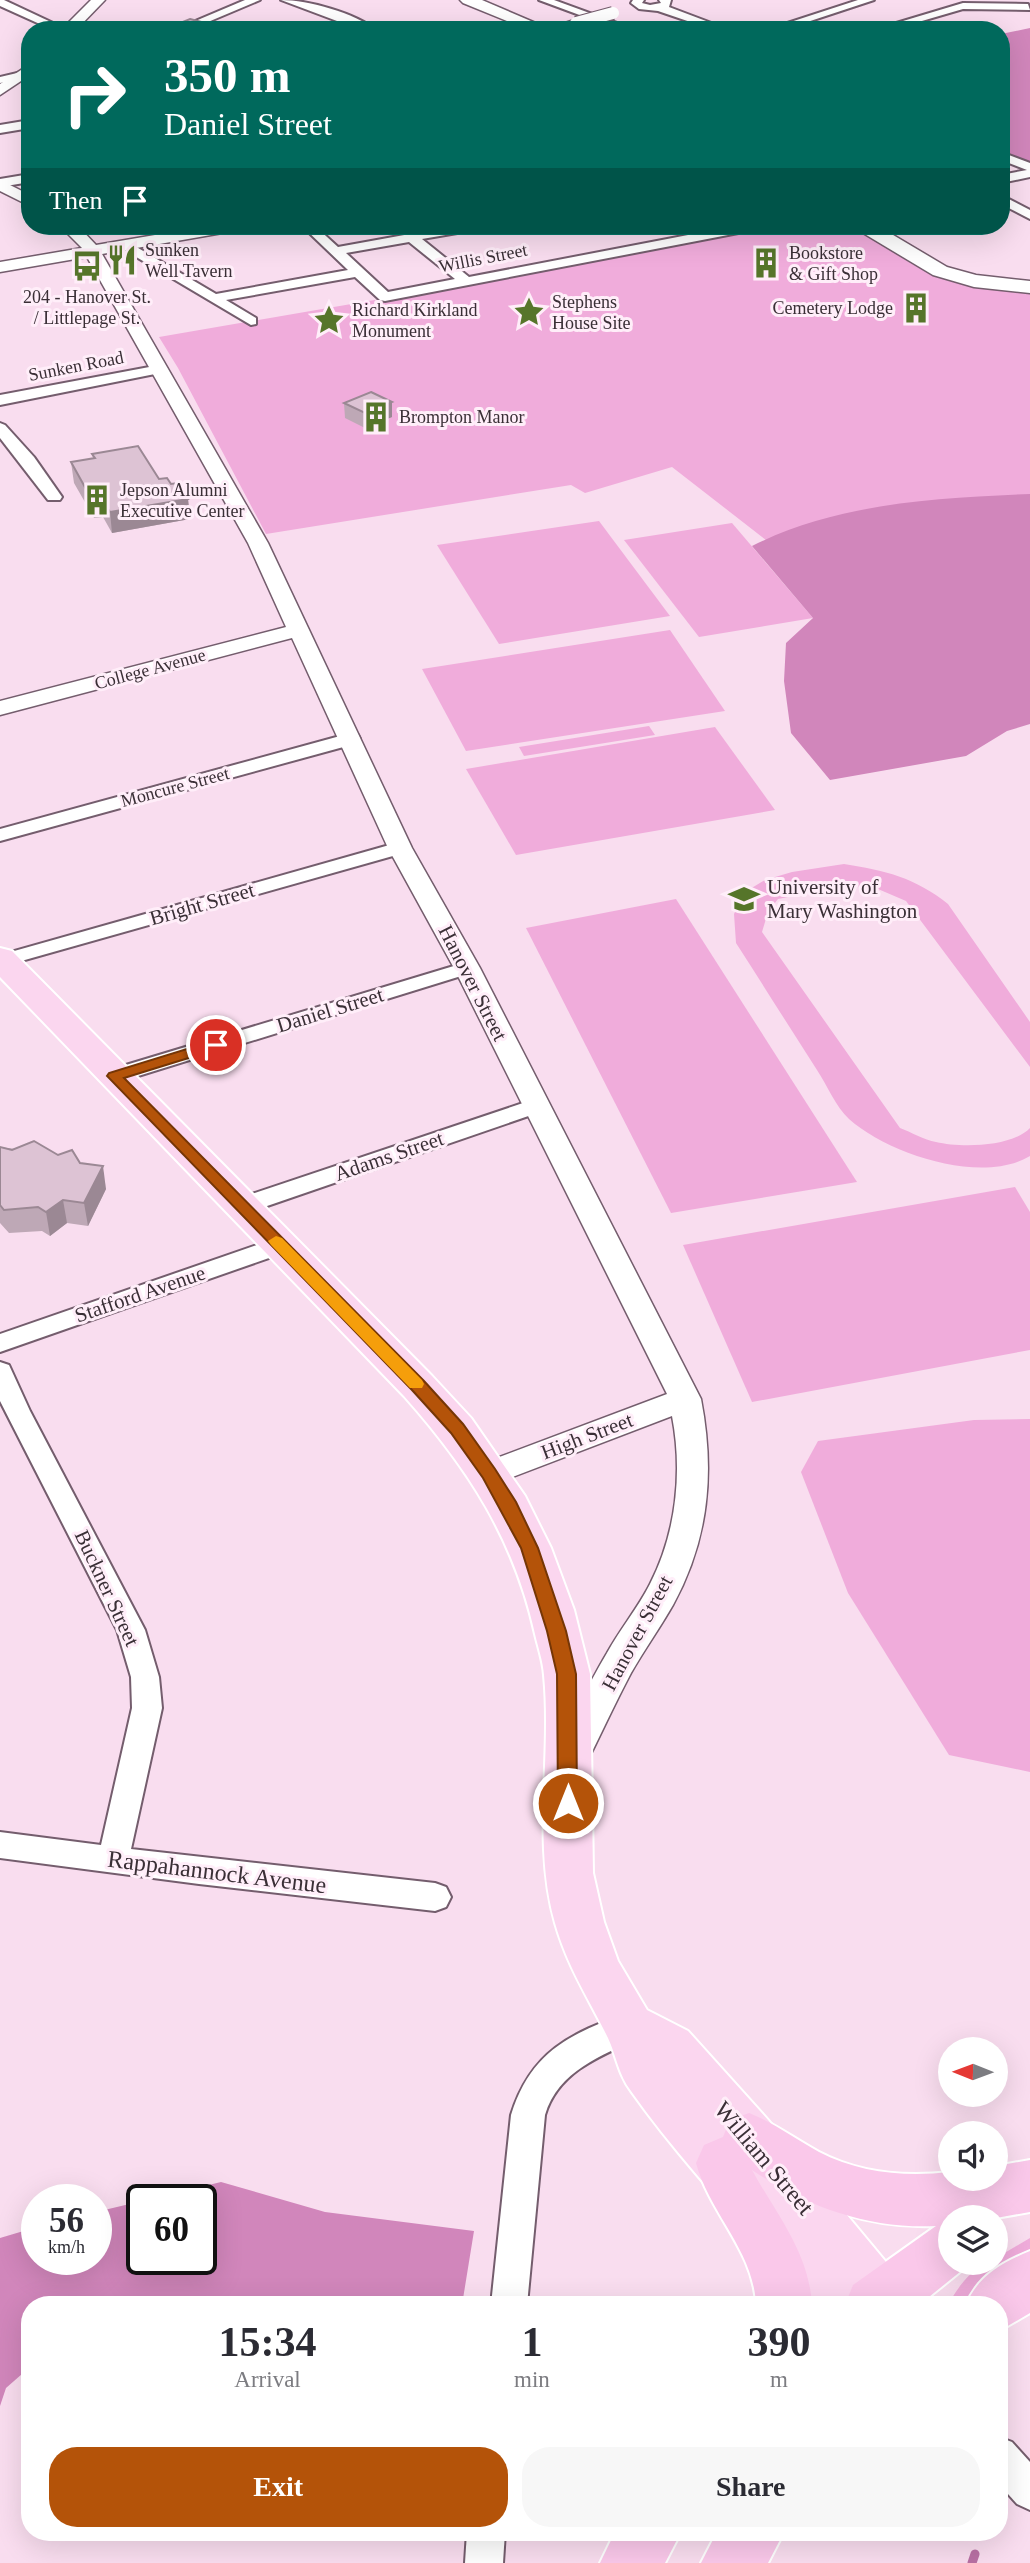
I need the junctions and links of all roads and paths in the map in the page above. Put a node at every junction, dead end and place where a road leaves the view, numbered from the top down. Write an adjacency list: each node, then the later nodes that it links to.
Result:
1 (98, 0): 14 (street)
2 (255, 0): 15 (street)
3 (286, 0): 16 (street)
4 (468, 0): 17 (main road)
5 (544, 0): 19 (street)
6 (842, 0): 11 (street)
7 (869, 0): 11 (street)
8 (0, 2): 13 (street)
9 (638, 2): 10 (street); 18 (street, bridge)
10 (660, 4): 20 (street)
11 (856, 4): 21 (street)
12 (1028, 7): 22 (street)
13 (43, 21)
14 (77, 21)
15 (202, 21)
16 (350, 21)
17 (521, 21)
18 (583, 21)
19 (605, 21)
20 (703, 21)
21 (800, 21)
22 (910, 21)
23 (21, 75): 24 (street)
24 (2, 83)
25 (21, 126): 26 (street)
26 (0, 129)
27 (1010, 159): 28 (street)
28 (1030, 167)
29 (1030, 173): 30 (street)
30 (1010, 177)
31 (21, 180): 32 (street)
32 (0, 184): 33 (street)
33 (21, 196)
34 (1010, 204): 35 (street)
35 (1030, 215)
36 (77, 235): 45 (street, Hanover Street)
37 (85, 235): 44 (street)
38 (181, 235): 44 (street)
39 (317, 235): 46 (street)
40 (423, 235): 43 (street)
41 (707, 235): 49 (street, Willis Street)
42 (880, 235): 50 (main road)
43 (412, 237): 46 (street); 49 (street)
44 (123, 245): 45 (street); 51 (street)
45 (92, 251): 47 (street); 53 (street, Hanover Street)
46 (336, 251): 48 (street)
47 (0, 267)
48 (359, 272): 49 (street, Willis Street); 51 (street)
49 (466, 281)
50 (1030, 287)
51 (216, 299): 52 (street)
52 (251, 321)
53 (160, 369): 54 (street, Sunken Road); 57 (street, Hanover Street)
54 (0, 400)
55 (0, 428): 56 (street)
56 (54, 497)
57 (299, 630): 58 (street, College Avenue); 59 (street, Hanover Street)
58 (0, 708)
59 (351, 739): 60 (street, Moncure Street); 61 (street, Hanover Street)
60 (0, 835)
61 (400, 848): 62 (street, Bright Street); 63 (street, Hanover Street)
62 (1, 960): 64 (main road)
63 (467, 968): 64 (street, Daniel Street); 65 (street, Hanover Street)
64 (114, 1076): 66 (main road)
65 (535, 1106): 66 (street, Adams Street); 70 (street, Hanover Street)
66 (242, 1206): 67 (main road)
67 (280, 1245): 68 (street, Stafford Avenue); 71 (main road)
68 (0, 1343)
69 (0, 1371): 74 (street, Buckner Street)
70 (685, 1399): 71 (street, High Street); 72 (street, Hanover Street)
71 (489, 1474): 72 (main road)
72 (568, 1763): 76 (main road)
73 (0, 1845): 74 (street, Rappahannock Avenue)
74 (113, 1860): 75 (street, Rappahannock Avenue)
75 (435, 1897)
76 (629, 2027): 77 (main road, William Street); 83 (street)
77 (736, 2151): 78 (highway); 84 (highway); 85 (main road, William Street)
78 (1030, 2186)
79 (1030, 2197): 80 (highway)
80 (1008, 2209)
81 (938, 2256): 86 (highway)
82 (1030, 2279): 87 (highway)
83 (510, 2296)
84 (784, 2296)
85 (866, 2296)
86 (882, 2296)
87 (1006, 2296)
88 (1008, 2465): 89 (street)
89 (1030, 2491)
90 (485, 2541): 93 (street)
91 (645, 2541): 94 (highway)
92 (747, 2541): 95 (highway)
93 (484, 2563)
94 (630, 2563)
95 (731, 2563)

